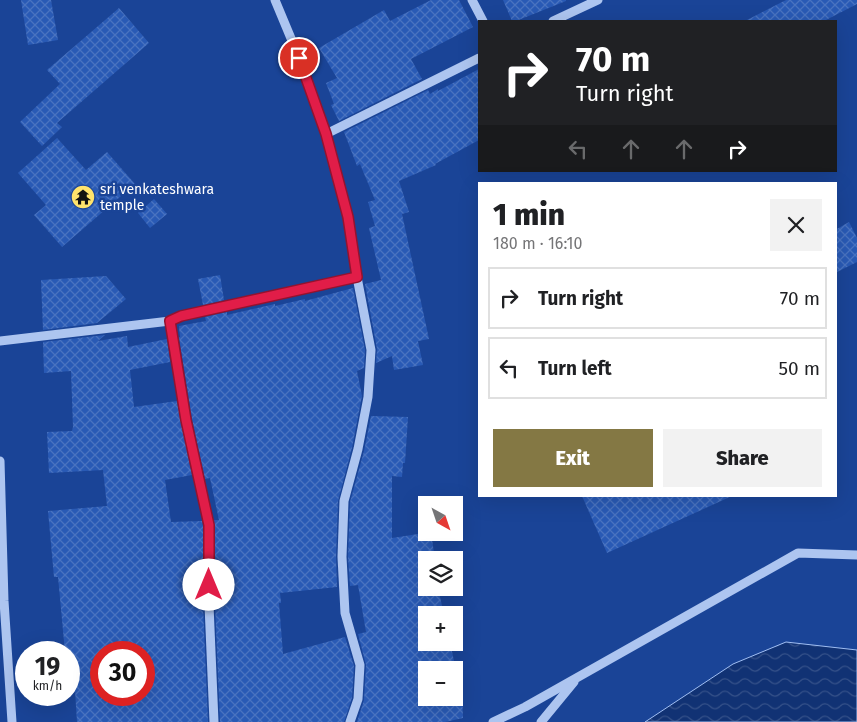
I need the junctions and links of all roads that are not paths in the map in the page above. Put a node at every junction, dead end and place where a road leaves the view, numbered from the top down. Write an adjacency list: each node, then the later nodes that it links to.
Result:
1 (275, 0): 7 (street)
2 (472, 0): 4 (street)
3 (598, 0): 5 (street)
4 (482, 20)
5 (556, 20)
6 (478, 58): 7 (street)
7 (326, 134): 8 (street)
8 (357, 277): 9 (street); 18 (street)
9 (170, 321): 10 (street); 17 (street)
10 (0, 341)
11 (0, 460): 12 (street)
12 (1, 495): 14 (street)
13 (857, 555): 15 (street)
14 (2, 602): 16 (street)
15 (578, 677): 19 (street); 20 (street)
16 (12, 722)
17 (214, 722)
18 (350, 722)
19 (493, 722)
20 (541, 722)

